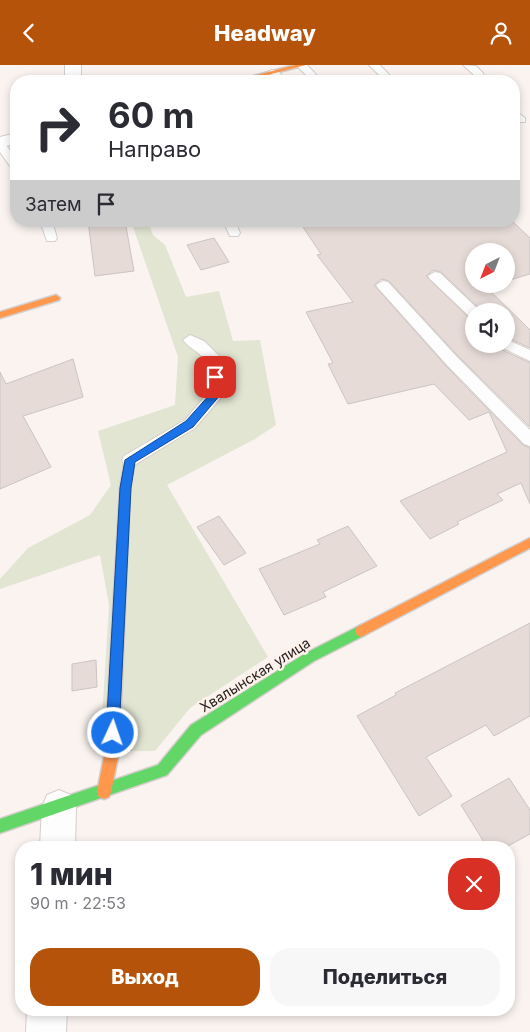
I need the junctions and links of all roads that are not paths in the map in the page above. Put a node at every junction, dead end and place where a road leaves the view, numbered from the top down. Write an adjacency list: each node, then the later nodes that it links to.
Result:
1 (302, 65): 4 (street); 7 (lane)
2 (374, 65): 8 (lane)
3 (468, 65): 9 (lane)
4 (274, 72): 5 (street); 6 (lane)
5 (262, 75)
6 (277, 75)
7 (311, 75)
8 (384, 75)
9 (479, 75)
10 (0, 144): 11 (lane)
11 (10, 158)
12 (48, 227): 13 (lane)
13 (51, 237)
14 (434, 276): 17 (lane)
15 (384, 285): 22 (lane)
16 (56, 298): 18 (street)
17 (465, 305)
18 (0, 315)
19 (190, 340): 23 (lane)
20 (515, 348): 21 (lane)
21 (530, 356)
22 (530, 440)
23 (130, 460): 25 (street)
24 (530, 543): 25 (street, Хвалынская улица)
25 (104, 792): 26 (street, Хвалынская улица)
26 (59, 807): 27 (street, Хвалынская улица); 28 (street)
27 (0, 826)
28 (57, 841)
29 (47, 1016): 30 (street)
30 (46, 1032)

